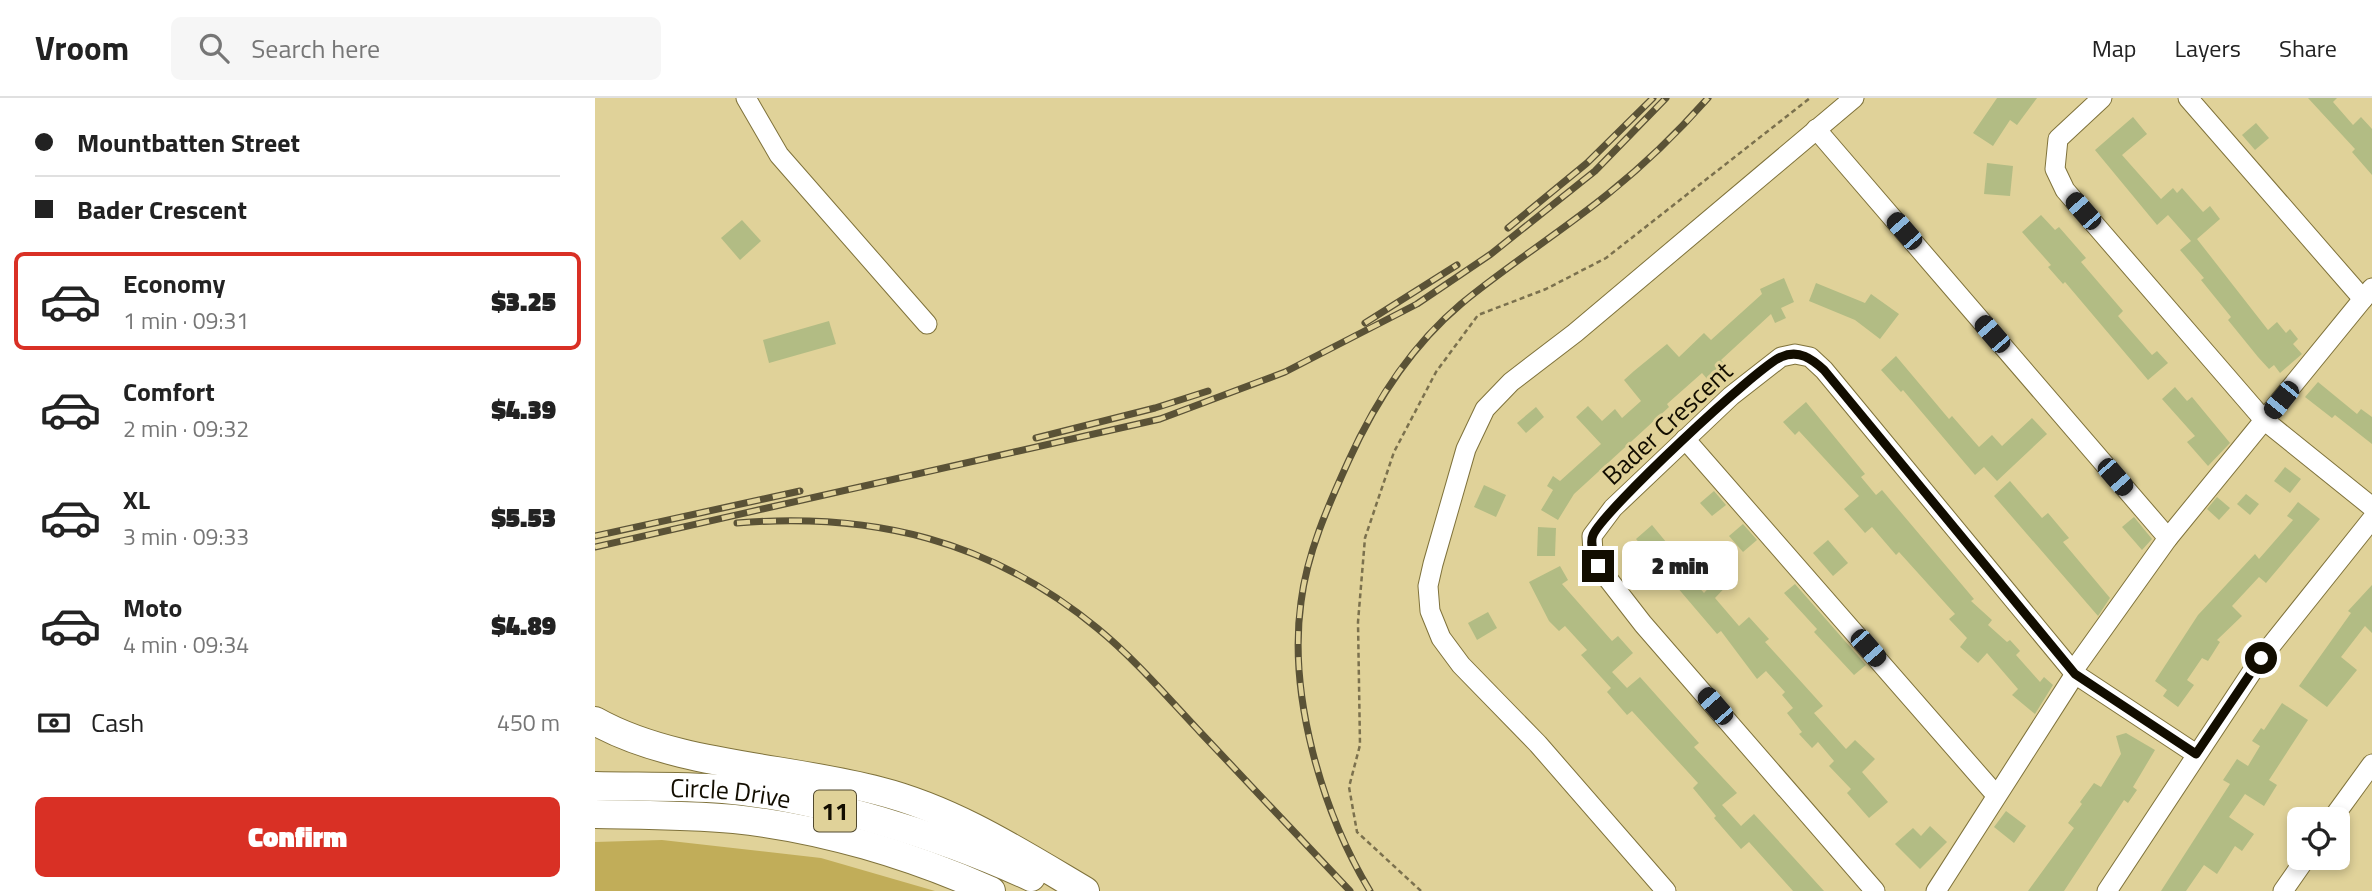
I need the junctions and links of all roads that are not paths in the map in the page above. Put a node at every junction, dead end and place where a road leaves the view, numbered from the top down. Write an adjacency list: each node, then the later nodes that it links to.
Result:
1 (746, 98): 7 (street)
2 (1854, 98): 5 (street)
3 (2102, 98): 8 (street)
4 (2188, 98): 6 (street)
5 (1816, 129): 12 (street); 25 (street)
6 (2367, 293): 8 (street)
7 (927, 324)
8 (2264, 420): 10 (street); 12 (street)
9 (1685, 439): 13 (street, Bader Crescent); 18 (street); 26 (street, Bader Crescent)
10 (2372, 507)
11 (2372, 519): 15 (street)
12 (2168, 538): 13 (street)
13 (2074, 673): 15 (street, Bader Crescent); 18 (street)
14 (595, 721): 24 (highway)
15 (2196, 754): 28 (street)
16 (2372, 764): 19 (street)
17 (595, 786): 23 (highway, Circle Drive / 11)
18 (1996, 795): 27 (street)
19 (2341, 807)
20 (595, 814): 22 (highway, Circle Drive / 11)
21 (2298, 870): 29 (street)
22 (991, 891)
23 (1062, 891)
24 (1085, 891)
25 (1666, 891)
26 (1875, 891)
27 (1936, 891)
28 (2107, 891)
29 (2283, 891)

